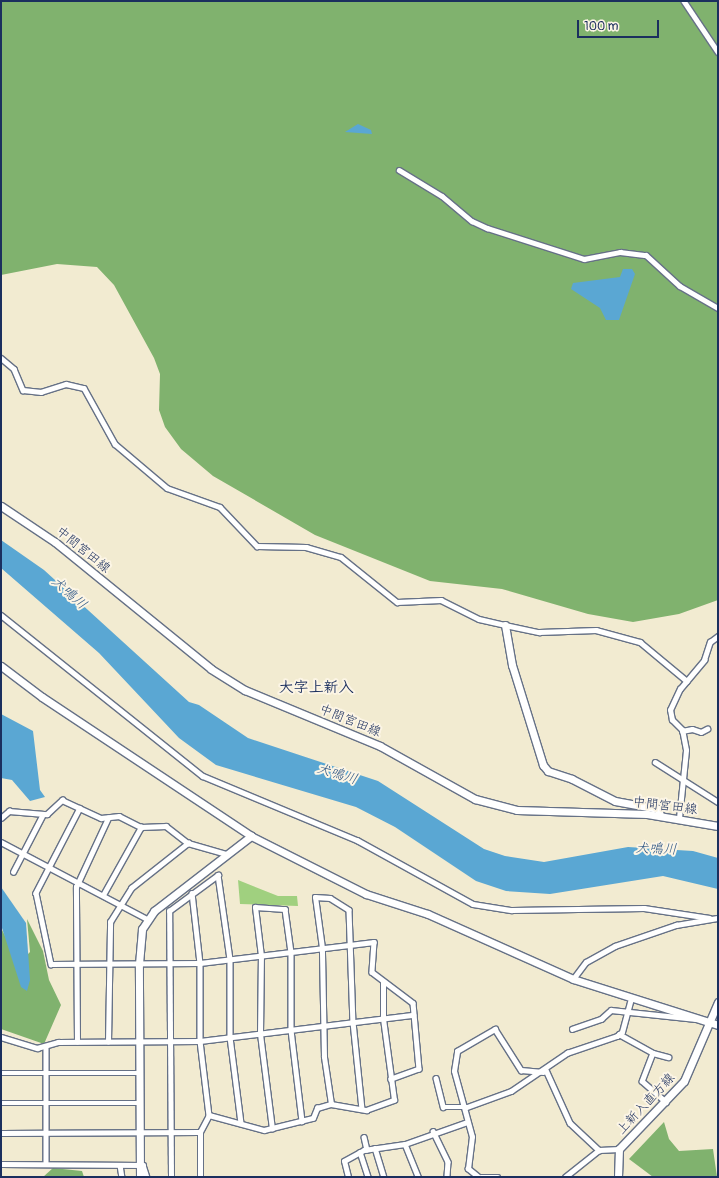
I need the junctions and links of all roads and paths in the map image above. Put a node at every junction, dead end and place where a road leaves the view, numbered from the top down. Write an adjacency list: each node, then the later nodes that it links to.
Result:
1 (684, 1): 2 (street)
2 (718, 52)
3 (399, 170): 4 (street)
4 (718, 308)
5 (1, 358): 8 (street)
6 (1, 506): 19 (street, 中間宮田線)
7 (1, 615): 36 (street)
8 (505, 626): 11 (street); 19 (street)
9 (718, 636): 11 (street)
10 (1, 666): 25 (street)
11 (687, 681): 13 (street)
12 (707, 729): 13 (street)
13 (682, 731): 15 (street)
14 (655, 762): 15 (street)
15 (682, 782): 16 (street); 22 (street)
16 (718, 802)
17 (80, 808): 18 (street); 21 (street); 30 (street)
18 (42, 816): 20 (street); 28 (street)
19 (660, 816): 22 (street, 中間宮田線)
20 (1, 818)
21 (108, 818): 24 (street); 32 (street)
22 (679, 818): 23 (street, 中間宮田線)
23 (718, 826)
24 (141, 827): 27 (street); 34 (street)
25 (251, 836): 29 (street); 49 (street)
26 (1, 842): 28 (street)
27 (188, 843): 29 (street); 35 (street)
28 (23, 853): 30 (street); 31 (street)
29 (226, 854): 38 (street)
30 (50, 868): 32 (street); 46 (street)
31 (13, 872)
32 (77, 883): 34 (street); 46 (street)
33 (192, 893): 43 (street); 44 (street); 45 (street)
34 (103, 895): 35 (street)
35 (119, 904): 38 (street); 47 (street)
36 (709, 918): 37 (street); 49 (street)
37 (718, 918)
38 (147, 919): 48 (street)
39 (353, 944): 40 (street); 40 (street); 50 (street); 58 (street)
40 (322, 948): 41 (street); 60 (street)
41 (291, 952): 42 (street); 42 (street); 62 (street)
42 (261, 956): 43 (street); 63 (street)
43 (230, 960): 45 (street); 66 (street)
44 (170, 963): 45 (street); 48 (street); 71 (street)
45 (200, 963): 68 (street)
46 (76, 964): 47 (street); 69 (street)
47 (107, 964): 48 (street); 70 (street)
48 (139, 964): 67 (street)
49 (573, 979): 51 (street)
50 (383, 982): 54 (street); 55 (street)
51 (630, 998): 53 (street); 56 (street)
52 (718, 1002): 57 (street, 上新入直方線)
53 (627, 1011): 56 (street); 61 (street); 64 (street)
54 (413, 1015): 55 (street); 80 (street)
55 (383, 1019): 58 (street); 80 (street)
56 (696, 1019): 57 (street)
57 (714, 1020): 59 (street); 82 (street, 上新入直方線)
58 (353, 1022): 60 (street); 87 (street)
59 (718, 1025)
60 (322, 1026): 62 (street); 85 (street)
61 (572, 1029)
62 (292, 1030): 63 (street); 89 (street)
63 (260, 1034): 66 (street); 92 (street)
64 (619, 1034): 73 (street); 75 (street)
65 (1, 1037): 72 (street)
66 (230, 1037): 68 (street); 91 (street)
67 (140, 1041): 70 (street); 71 (street); 78 (street)
68 (200, 1041): 71 (street); 88 (street)
69 (77, 1042): 70 (street); 72 (street)
70 (108, 1042)
71 (170, 1042): 96 (street)
72 (46, 1048): 76 (street)
73 (653, 1053): 74 (street); 82 (street)
74 (668, 1057)
75 (545, 1071): 86 (street); 86 (street); 104 (street)
76 (46, 1072): 77 (street); 78 (street); 81 (street)
77 (1, 1073)
78 (140, 1073): 84 (street)
79 (436, 1078): 86 (street)
80 (391, 1079): 87 (street)
81 (46, 1102): 83 (street); 84 (street); 94 (street)
82 (666, 1102): 102 (street, 上新入直方線)
83 (1, 1103)
84 (140, 1103): 95 (street)
85 (331, 1104): 87 (street); 89 (street)
86 (467, 1107): 90 (street)
87 (362, 1109)
88 (209, 1114): 91 (street); 97 (street)
89 (302, 1120): 92 (street)
90 (467, 1122): 93 (street); 121 (street)
91 (241, 1123): 92 (street)
92 (272, 1129)
93 (433, 1131): 100 (street); 120 (street)
94 (46, 1132): 95 (street); 98 (street); 107 (street)
95 (140, 1132): 96 (street); 109 (street)
96 (171, 1132): 97 (street); 114 (street)
97 (200, 1132): 115 (street)
98 (1, 1133)
99 (364, 1137): 103 (street)
100 (405, 1144): 101 (street); 119 (street)
101 (375, 1148): 103 (street); 118 (street)
102 (619, 1149): 104 (street); 110 (street, 上新入直方線)
103 (367, 1150): 105 (street)
104 (599, 1150): 123 (street)
105 (360, 1152): 116 (street); 117 (street)
106 (1, 1164): 107 (street)
107 (46, 1164): 108 (street)
108 (120, 1165): 109 (street); 111 (street)
109 (140, 1165): 112 (street); 113 (street)
110 (617, 1176)
111 (122, 1177)
112 (140, 1177)
113 (147, 1177)
114 (171, 1177)
115 (200, 1177)
116 (348, 1177)
117 (368, 1177)
118 (384, 1177)
119 (418, 1177)
120 (447, 1177)
121 (479, 1177): 122 (street)
122 (498, 1177)
123 (565, 1177)

